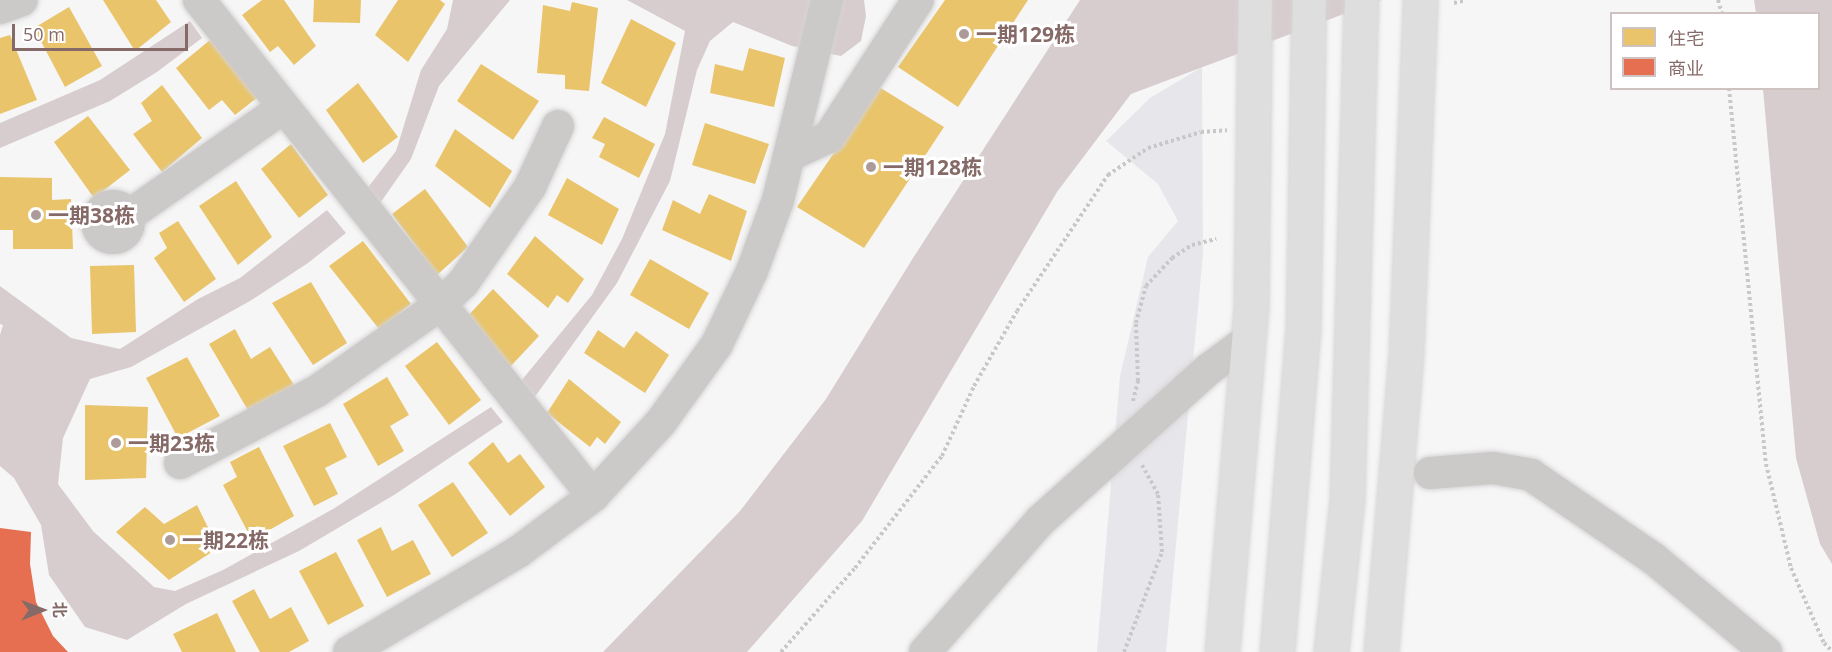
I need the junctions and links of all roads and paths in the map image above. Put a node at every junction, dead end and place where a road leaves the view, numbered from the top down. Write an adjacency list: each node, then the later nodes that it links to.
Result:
1 (22, 0): 11 (street)
2 (199, 0): 13 (street)
3 (827, 0): 16 (street)
4 (918, 0): 16 (street)
5 (1256, 0): 14 (main road)
6 (1309, 0): 28 (main road)
7 (1361, 0): 29 (main road)
8 (1420, 0): 30 (main road)
9 (1466, 0): 10 (path)
10 (1454, 3)
11 (0, 8)
12 (1729, 90): 23 (path)
13 (283, 108): 17 (street); 18 (street)
14 (1253, 125): 19 (main road); 25 (path)
15 (558, 126): 18 (street)
16 (790, 155): 22 (street)
17 (128, 216)
18 (440, 305): 20 (street); 22 (street)
19 (1248, 340): 26 (street); 27 (main road)
20 (180, 463)
21 (1430, 473): 31 (street)
22 (593, 496): 24 (street)
23 (1832, 651)
24 (349, 652)
25 (781, 652)
26 (925, 652)
27 (1222, 652)
28 (1277, 652)
29 (1331, 652)
30 (1381, 652)
31 (1766, 652)

